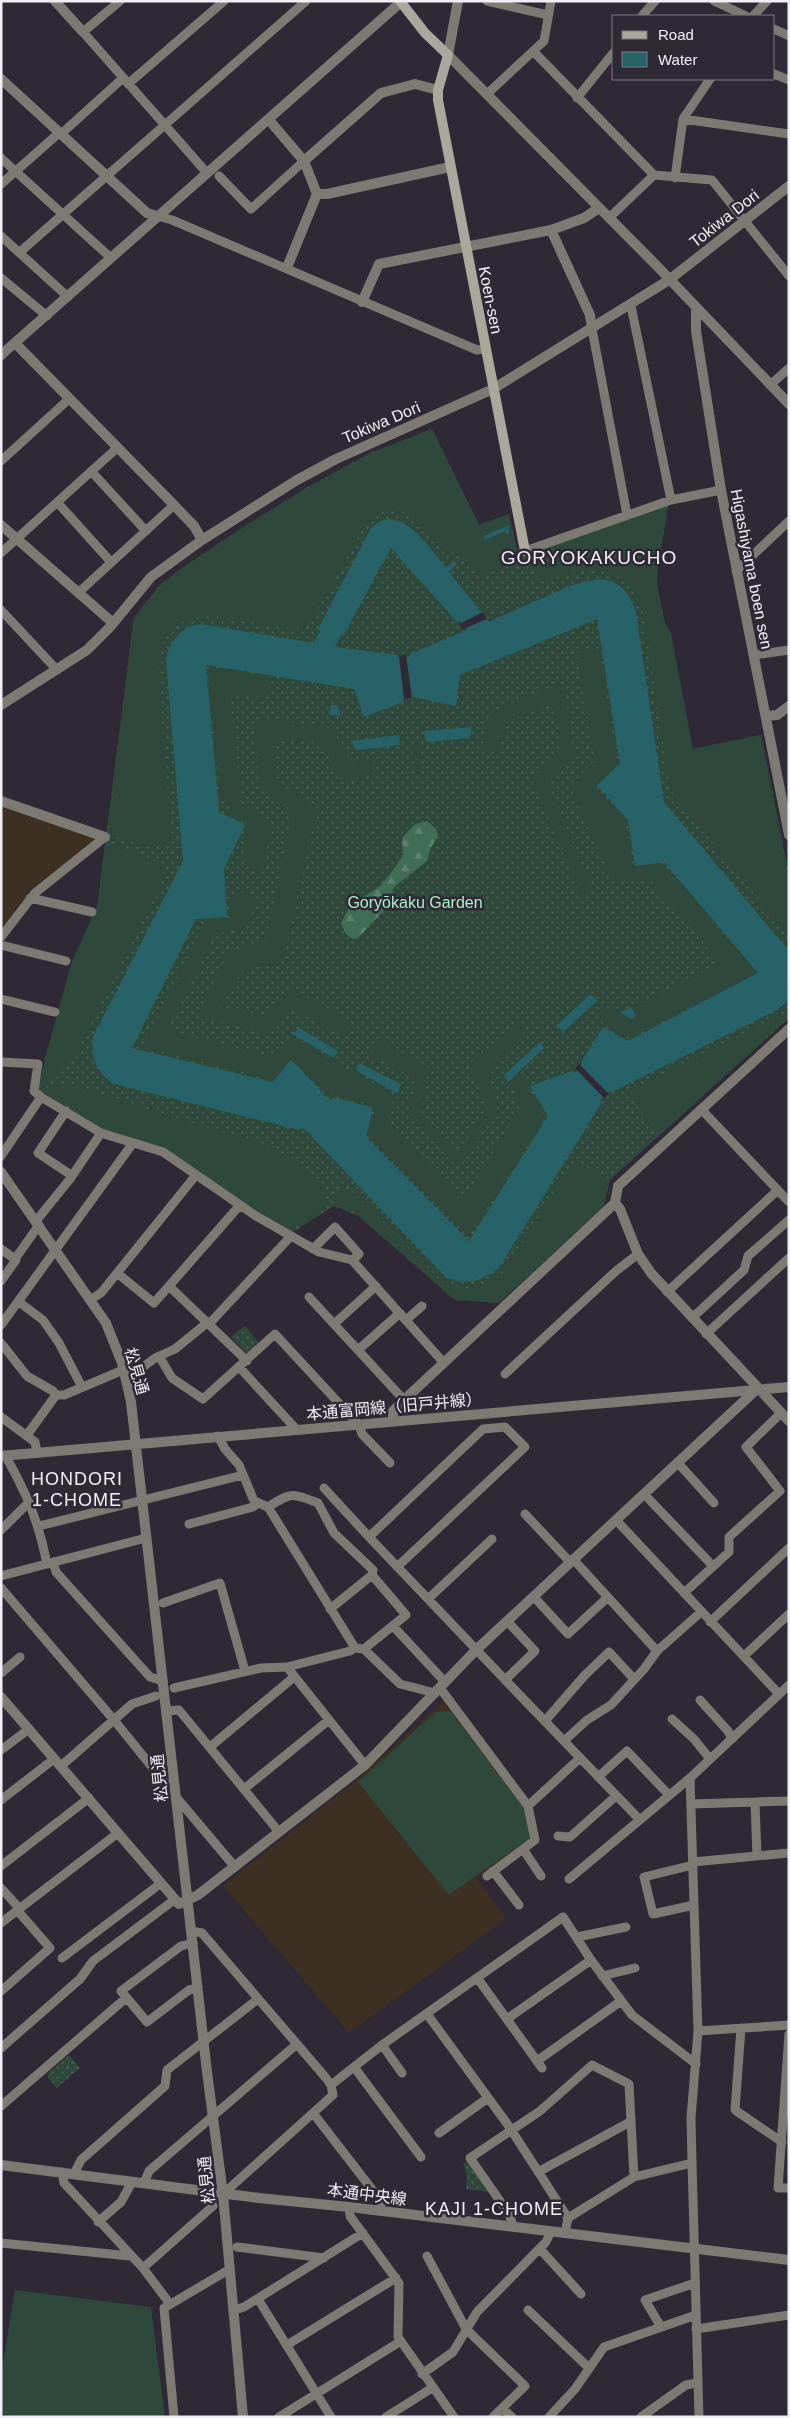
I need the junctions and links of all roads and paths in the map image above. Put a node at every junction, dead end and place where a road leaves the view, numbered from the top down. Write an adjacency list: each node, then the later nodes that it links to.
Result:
1 (55, 1): 17 (street)
2 (120, 1): 17 (street)
3 (224, 1): 26 (street)
4 (306, 1): 32 (street)
5 (458, 1): 21 (street)
6 (487, 1): 12 (street)
7 (551, 1): 12 (street)
8 (655, 1): 13 (street)
9 (714, 1): 14 (street)
10 (766, 1): 15 (street)
11 (401, 2): 21 (main road); 31 (street)
12 (548, 15): 19 (street)
13 (645, 15)
14 (744, 15)
15 (754, 15)
16 (775, 29): 18 (street)
17 (83, 32): 26 (street)
18 (789, 36)
19 (533, 51): 28 (street); 29 (street)
20 (612, 54): 29 (street)
21 (448, 55): 27 (main road, Koen-sen); 28 (street)
22 (775, 74): 25 (street)
23 (1, 79): 33 (street)
24 (709, 80): 30 (street)
25 (789, 80)
26 (125, 81): 32 (street); 33 (street)
27 (438, 90): 36 (street); 37 (main road, Koen-sen)
28 (487, 94): 47 (street)
29 (577, 98): 40 (street)
30 (683, 119): 34 (street); 43 (street)
31 (269, 120): 36 (street); 39 (street)
32 (165, 125): 39 (street); 41 (street)
33 (60, 133): 38 (street); 41 (street)
34 (789, 134)
35 (1, 158): 38 (street)
36 (304, 161): 42 (street); 46 (street)
37 (450, 167): 46 (street); 54 (main road, Koen-sen)
38 (16, 171): 44 (street); 48 (street)
39 (208, 173): 49 (street)
40 (654, 175): 43 (street); 50 (street)
41 (106, 176): 48 (street); 49 (street)
42 (218, 176)
43 (675, 178): 51 (street)
44 (1, 184)
45 (789, 186): 51 (street, Tokiwa Dori)
46 (317, 194): 57 (street)
47 (599, 208): 50 (street); 52 (street)
48 (63, 214): 55 (street); 56 (street)
49 (157, 216): 56 (street); 62 (street)
50 (609, 218): 60 (street)
51 (744, 221): 58 (street); 60 (street, Tokiwa Dori)
52 (551, 230): 54 (street); 66 (street)
53 (1, 236): 55 (street)
54 (466, 246): 62 (street); 68 (main road, Koen-sen)
55 (20, 252): 61 (street)
56 (112, 258): 61 (street)
57 (288, 265)
58 (789, 276)
59 (1, 278): 65 (street)
60 (669, 280): 63 (street, Tokiwa Dori); 64 (street)
61 (68, 297): 65 (street)
62 (362, 302): 68 (street)
63 (631, 306): 66 (street, Tokiwa Dori); 79 (street)
64 (696, 308): 71 (street); 78 (street, Higashiyama boen sen)
65 (47, 316): 67 (street)
66 (592, 330): 72 (street, Tokiwa Dori); 82 (street)
67 (16, 344): 69 (street); 73 (street)
68 (485, 349): 72 (main road, Koen-sen)
69 (1, 356)
70 (789, 368): 71 (street)
71 (770, 385): 74 (street)
72 (494, 389): 87 (street, Tokiwa Dori); 88 (main road, Koen-sen)
73 (69, 399): 75 (street); 76 (street)
74 (789, 404)
75 (117, 448): 77 (street); 81 (street)
76 (1, 461)
77 (91, 471): 80 (street); 85 (street)
78 (721, 490): 79 (street); 91 (street, Higashiyama boen sen)
79 (671, 500): 82 (street)
80 (57, 502): 86 (street); 90 (street)
81 (174, 505): 85 (street); 87 (street)
82 (627, 515): 88 (street)
83 (789, 521): 91 (street)
84 (1, 525): 86 (street)
85 (146, 531): 90 (street)
86 (17, 539): 89 (street); 92 (street)
87 (202, 540): 94 (street, Tokiwa Dori)
88 (525, 551)
89 (1, 553)
90 (111, 562): 92 (street)
91 (736, 571): 96 (street, Higashiyama boen sen)
92 (78, 593): 94 (street)
93 (1, 610): 97 (street)
94 (113, 623): 97 (street, Tokiwa Dori)
95 (789, 650): 96 (street)
96 (754, 655): 100 (street, Higashiyama boen sen)
97 (57, 670): 98 (street, Tokiwa Dori)
98 (1, 705)
99 (789, 706): 100 (street)
100 (766, 716): 102 (street, Higashiyama boen sen)
101 (1, 801): 103 (street)
102 (789, 835)
103 (105, 838): 104 (street)
104 (30, 898): 105 (street); 106 (street)
105 (92, 912)
106 (1, 937)
107 (1, 945): 108 (street)
108 (66, 960)
109 (1, 999): 110 (street)
110 (55, 1012)
111 (789, 1030): 114 (street)
112 (1, 1062): 113 (street)
113 (42, 1097): 115 (street); 118 (street)
114 (701, 1109): 122 (street); 124 (street)
115 (66, 1111): 116 (street); 120 (street)
116 (102, 1133): 117 (street); 120 (street)
117 (133, 1143): 121 (street); 131 (street)
118 (1, 1156)
119 (1, 1172): 127 (street, 松見通)
120 (71, 1175): 127 (street)
121 (196, 1175): 125 (street); 136 (street)
122 (778, 1190): 123 (street); 140 (street)
123 (789, 1202)
124 (615, 1203): 132 (street); 156 (street)
125 (240, 1205): 128 (street); 138 (street)
126 (789, 1220): 146 (street)
127 (38, 1223): 131 (street, 松見通); 134 (street)
128 (291, 1236): 130 (street); 148 (street)
129 (1, 1249): 134 (street)
130 (313, 1249): 135 (street); 135 (street)
131 (57, 1250): 142 (street, 松見通); 143 (street)
132 (638, 1254): 140 (street); 159 (street)
133 (789, 1258): 151 (street)
134 (15, 1259): 137 (street)
135 (352, 1260): 139 (street)
136 (117, 1273): 138 (street); 142 (street)
137 (1, 1281)
138 (169, 1286): 148 (street)
139 (376, 1286): 145 (street); 149 (street)
140 (667, 1292): 146 (street)
141 (309, 1297): 149 (street)
142 (92, 1299): 158 (street, 松見通)
143 (19, 1302): 150 (street); 160 (street)
144 (422, 1306): 147 (street)
145 (400, 1313): 147 (street); 153 (street)
146 (692, 1318): 151 (street)
147 (406, 1320): 156 (street)
148 (209, 1322): 154 (street); 155 (street)
149 (334, 1324): 153 (street)
150 (1, 1325)
151 (706, 1334): 162 (street)
152 (1, 1343): 163 (street)
153 (358, 1350): 164 (street)
154 (159, 1356): 157 (street); 158 (street)
155 (246, 1361): 157 (street); 170 (street)
156 (444, 1363): 164 (street)
157 (239, 1367): 172 (street)
158 (124, 1372): 160 (street); 175 (street, 松見通)
159 (505, 1374)
160 (82, 1387): 163 (street)
161 (789, 1387): 162 (street, 本通富岡線（旧戸井線）)
162 (757, 1389): 165 (street, 本通富岡線（旧戸井線）); 166 (street); 179 (street)
163 (56, 1395): 173 (street)
164 (404, 1400): 168 (street)
165 (494, 1413): 168 (street, 本通富岡線（旧戸井線）); 171 (street)
166 (781, 1413): 169 (street); 199 (street)
167 (1, 1417): 173 (street)
168 (393, 1421): 170 (street, 本通富岡線（旧戸井線）)
169 (789, 1421)
170 (359, 1425): 172 (street, 本通富岡線（旧戸井線）); 178 (street)
171 (495, 1428): 193 (street); 200 (street)
172 (297, 1430): 174 (street, 本通富岡線（旧戸井線）)
173 (27, 1435): 176 (street)
174 (218, 1436): 175 (street, 本通富岡線（旧戸井線）); 180 (street)
175 (136, 1443): 176 (street, 本通富岡線（旧戸井線）); 183 (street, 松見通)
176 (37, 1452): 177 (street, 本通富岡線（旧戸井線）)
177 (3, 1456): 184 (street)
178 (390, 1463)
179 (678, 1463): 182 (street); 185 (street)
180 (243, 1475): 183 (street); 186 (street)
181 (324, 1488): 193 (street)
182 (644, 1494): 189 (street); 199 (street)
183 (143, 1500): 191 (street); 194 (street, 松見通)
184 (29, 1502): 191 (street); 192 (street)
185 (714, 1503)
186 (258, 1504): 187 (street); 190 (street)
187 (268, 1507): 202 (street); 209 (street)
188 (525, 1514): 197 (street)
189 (616, 1520): 197 (street); 204 (street)
190 (190, 1524)
191 (39, 1526): 198 (street)
192 (1, 1530)
193 (369, 1537): 200 (street)
194 (146, 1538): 198 (street); 226 (street, 松見通)
195 (492, 1539): 207 (street)
196 (789, 1548): 213 (street)
197 (572, 1561): 205 (street); 206 (street)
198 (50, 1563): 201 (street); 226 (street)
199 (713, 1566): 204 (street)
200 (398, 1567): 207 (street)
201 (1, 1576)
202 (372, 1576): 209 (street); 214 (street)
203 (1, 1588): 236 (street)
204 (684, 1593): 210 (street)
205 (534, 1597): 206 (street); 212 (street)
206 (607, 1598): 217 (street)
207 (428, 1599): 216 (street)
208 (163, 1603): 221 (street)
209 (330, 1609): 215 (street)
210 (702, 1612): 213 (street); 217 (street)
211 (789, 1614): 218 (street)
212 (507, 1622): 216 (street); 225 (street)
213 (710, 1622): 218 (street)
214 (393, 1626): 215 (street); 229 (street)
215 (360, 1648): 220 (street); 229 (street)
216 (476, 1650): 225 (street); 229 (street)
217 (657, 1651): 224 (street)
218 (744, 1656): 230 (street)
219 (20, 1657): 222 (street)
220 (287, 1667): 221 (street); 223 (street)
221 (245, 1671): 228 (street)
222 (1, 1673)
223 (294, 1677): 237 (street); 242 (street)
224 (634, 1679): 238 (street); 241 (street)
225 (505, 1680): 238 (street)
226 (163, 1681): 234 (street, 松見通)
227 (789, 1685): 230 (street)
228 (174, 1688)
229 (440, 1688): 247 (street); 260 (street)
230 (779, 1694): 240 (street)
231 (156, 1696): 236 (street)
232 (1, 1697): 239 (street)
233 (700, 1700): 240 (street)
234 (167, 1710): 242 (street); 254 (street, 松見通)
235 (672, 1719): 245 (street)
236 (114, 1720): 246 (street); 250 (street)
237 (329, 1720): 247 (street); 251 (street)
238 (544, 1721): 241 (street)
239 (29, 1729): 243 (street); 246 (street)
240 (732, 1739): 245 (street)
241 (564, 1741): 244 (street)
242 (210, 1747): 251 (street)
243 (1, 1750)
244 (580, 1758): 248 (street); 260 (street)
245 (710, 1759): 249 (street)
246 (58, 1762): 255 (street); 256 (street)
247 (364, 1765): 262 (street)
248 (598, 1777): 252 (street); 253 (street)
249 (690, 1778): 252 (street); 259 (street)
250 (165, 1783)
251 (244, 1790): 262 (street)
252 (669, 1795): 261 (street)
253 (616, 1796): 261 (street); 264 (street)
254 (176, 1797): 270 (street); 275 (street, 松見通)
255 (89, 1798): 263 (street); 269 (street)
256 (1, 1800)
257 (755, 1802): 258 (street); 259 (street); 267 (street)
258 (789, 1802)
259 (691, 1804): 268 (street)
260 (528, 1806): 265 (street)
261 (640, 1820): 272 (street)
262 (279, 1832): 270 (street)
263 (118, 1833): 275 (street); 279 (street)
264 (558, 1836)
265 (523, 1849): 271 (street); 277 (street)
266 (789, 1853): 267 (street)
267 (757, 1856): 268 (street)
268 (694, 1864): 278 (street); 278 (street)
269 (1, 1866)
270 (235, 1867): 275 (street)
271 (541, 1876)
272 (570, 1878)
273 (156, 1887): 285 (street)
274 (1, 1888): 279 (street)
275 (188, 1900): 282 (street, 松見通)
276 (170, 1903): 304 (street)
277 (519, 1905)
278 (694, 1905): 299 (street)
279 (18, 1909): 280 (street); 291 (street)
280 (1, 1924)
281 (626, 1927): 283 (street)
282 (191, 1931): 284 (street, 松見通); 293 (street)
283 (577, 1937): 286 (street); 289 (street)
284 (192, 1943): 290 (street, 松見通); 292 (street)
285 (62, 1958)
286 (590, 1960): 288 (street); 296 (street)
287 (635, 1968): 288 (street)
288 (602, 1976): 294 (street)
289 (478, 1979): 295 (street); 296 (street)
290 (198, 1988): 292 (street); 301 (street, 松見通)
291 (1, 1991)
292 (126, 1998): 310 (street)
293 (258, 1999): 301 (street); 302 (street)
294 (621, 2001): 296 (street); 305 (street)
295 (427, 2014): 303 (street); 309 (street)
296 (507, 2019)
297 (789, 2025): 298 (street)
298 (741, 2028): 299 (street); 316 (street)
299 (698, 2031): 305 (street)
300 (789, 2034): 316 (street)
301 (204, 2042): 312 (street, 松見通); 322 (street)
302 (297, 2044): 308 (street); 312 (street)
303 (382, 2045): 306 (street); 307 (street)
304 (1, 2048)
305 (696, 2064): 318 (street)
306 (354, 2067): 308 (street); 317 (street)
307 (402, 2073)
308 (331, 2085): 311 (street)
309 (488, 2098): 314 (street); 315 (street)
310 (1, 2106)
311 (313, 2113): 327 (street); 330 (street)
312 (213, 2116): 325 (street); 327 (street, 松見通)
313 (630, 2122): 314 (street); 321 (street); 323 (street)
314 (511, 2130): 321 (street); 333 (street)
315 (439, 2133)
316 (782, 2142): 326 (street)
317 (422, 2157)
318 (692, 2163): 323 (street); 339 (street)
319 (1, 2165): 320 (street, 本通中央線)
320 (62, 2172): 322 (street, 本通中央線); 332 (street)
321 (538, 2172): 331 (street)
322 (74, 2174): 324 (street, 本通中央線)
323 (634, 2177): 331 (street)
324 (132, 2182): 325 (street, 本通中央線); 332 (street)
325 (144, 2183): 327 (street, 本通中央線)
326 (789, 2188)
327 (223, 2194): 329 (street, 本通中央線); 346 (street, 松見通)
328 (213, 2206): 345 (street)
329 (349, 2207): 330 (street, 本通中央線); 335 (street)
330 (380, 2211): 333 (street, 本通中央線)
331 (568, 2218): 336 (street)
332 (98, 2222): 341 (street)
333 (512, 2226): 334 (street, 本通中央線)
334 (551, 2231): 336 (street, 本通中央線); 340 (street)
335 (364, 2233): 343 (street); 347 (street)
336 (565, 2233): 339 (street, 本通中央線)
337 (1, 2243): 341 (street)
338 (237, 2248): 343 (street)
339 (694, 2248): 344 (street, 本通中央線); 348 (street)
340 (540, 2249): 349 (street); 357 (street)
341 (130, 2256): 345 (street)
342 (427, 2256): 357 (street)
343 (324, 2258): 350 (street)
344 (789, 2260)
345 (142, 2268): 351 (street)
346 (230, 2270): 351 (street); 352 (street, 松見通)
347 (396, 2278): 359 (street); 360 (street)
348 (695, 2283): 354 (street); 356 (street)
349 (581, 2294)
350 (258, 2299): 352 (street); 360 (street)
351 (170, 2304): 367 (street)
352 (234, 2310): 368 (street, 松見通)
353 (528, 2310): 361 (street)
354 (696, 2315): 356 (street); 358 (street)
355 (789, 2315): 358 (street)
356 (661, 2327): 361 (street)
357 (466, 2329): 362 (street); 366 (street)
358 (696, 2329): 363 (street)
359 (401, 2342): 362 (street); 365 (street)
360 (287, 2345): 365 (street)
361 (589, 2368): 375 (street)
362 (422, 2374): 364 (street)
363 (696, 2383): 376 (street); 377 (street)
364 (432, 2388): 371 (street); 372 (street)
365 (317, 2393): 369 (street); 370 (street)
366 (503, 2410): 373 (street); 374 (street)
367 (174, 2417)
368 (244, 2417)
369 (279, 2417)
370 (331, 2417)
371 (386, 2417)
372 (454, 2417)
373 (493, 2417)
374 (512, 2417)
375 (549, 2417)
376 (641, 2417)
377 (698, 2417)

